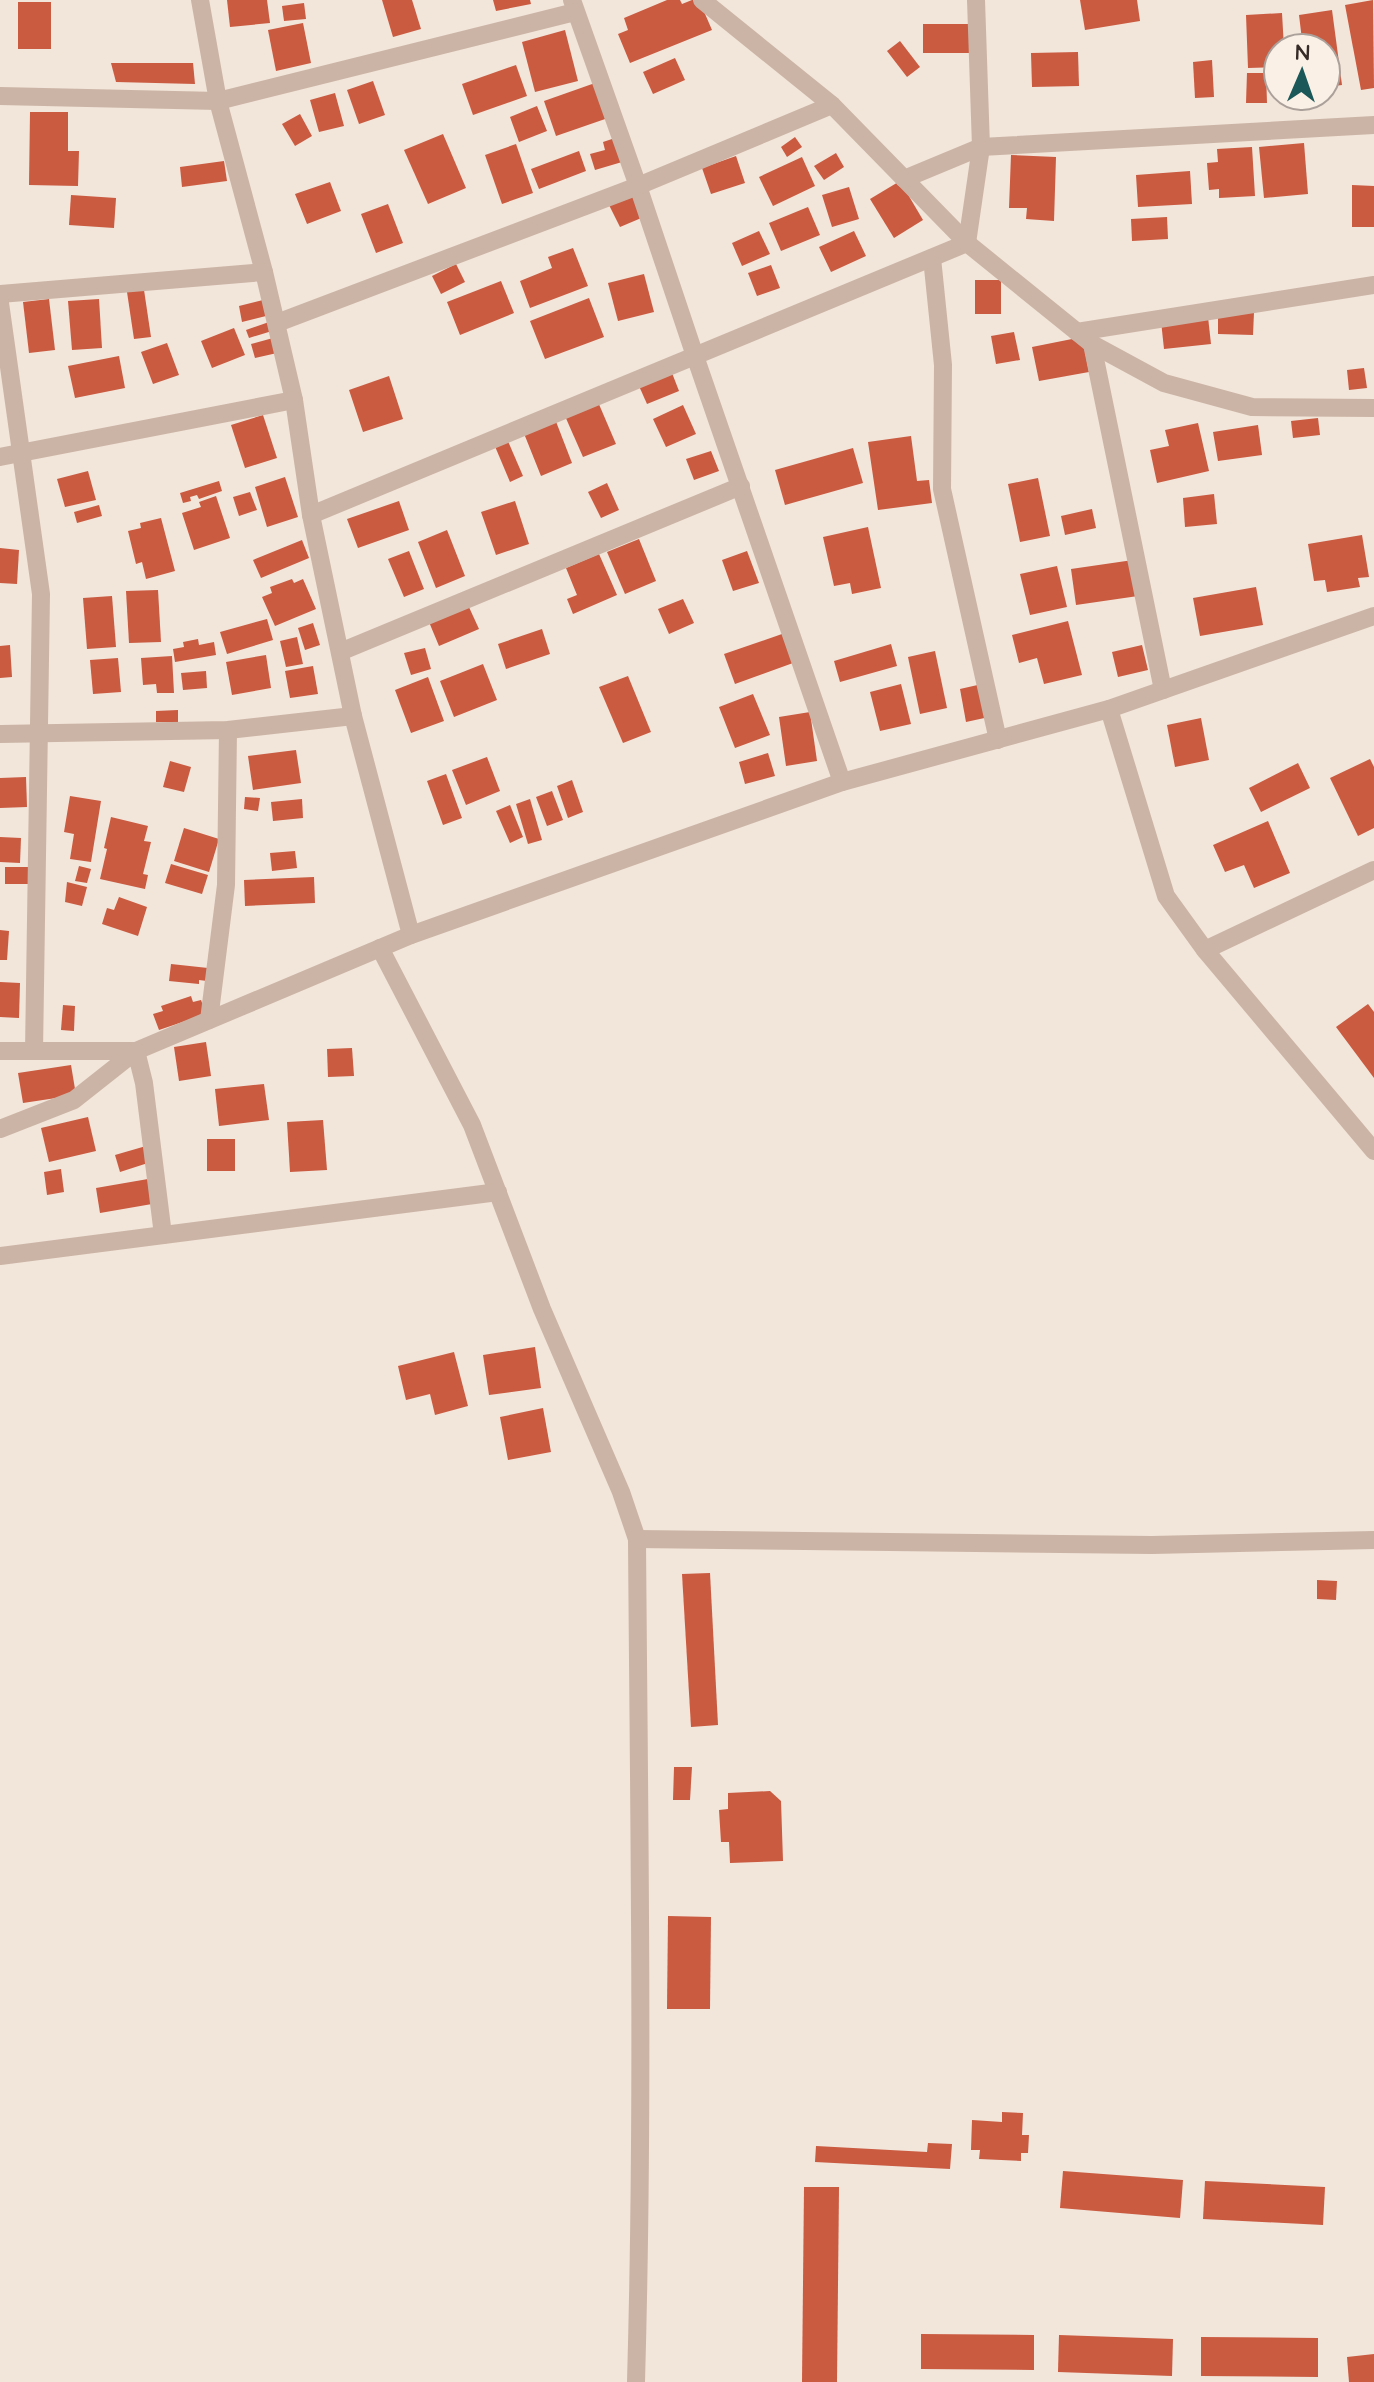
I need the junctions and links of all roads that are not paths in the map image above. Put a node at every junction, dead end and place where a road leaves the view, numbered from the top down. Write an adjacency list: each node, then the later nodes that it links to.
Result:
1 (200, 0): 6 (street)
2 (976, 0): 9 (street)
3 (705, 1): 7 (street)
4 (574, 6): 6 (street); 11 (street)
5 (0, 96): 6 (street)
6 (218, 101): 14 (street)
7 (832, 105): 10 (street); 11 (street)
8 (1374, 125): 9 (street)
9 (981, 147): 10 (street); 12 (street)
10 (904, 179): 12 (street)
11 (638, 186): 18 (street); 21 (street)
12 (967, 243): 13 (street); 19 (street)
13 (932, 258): 21 (street); 36 (street)
14 (264, 272): 16 (street); 18 (street)
15 (1374, 285): 19 (street)
16 (0, 294)
17 (0, 303): 24 (street)
18 (277, 323): 22 (street)
19 (1077, 332): 20 (street)
20 (1092, 344): 23 (street); 30 (street)
21 (695, 356): 26 (street); 27 (street)
22 (294, 400): 24 (street); 27 (street)
23 (1374, 408)
24 (22, 452): 25 (street); 34 (street)
25 (0, 457)
26 (741, 486): 29 (street); 37 (street)
27 (311, 515): 29 (street)
28 (1374, 616): 30 (street)
29 (340, 652): 32 (street)
30 (1163, 690): 31 (street)
31 (1109, 709): 36 (street); 41 (street)
32 (353, 716): 33 (street); 39 (street)
33 (228, 730): 34 (street); 42 (street)
34 (40, 732): 35 (street); 44 (street)
35 (0, 734)
36 (998, 740): 37 (street)
37 (842, 782): 39 (street)
38 (1374, 870): 41 (street)
39 (411, 935): 40 (street)
40 (380, 948): 42 (street); 48 (street)
41 (1205, 950): 47 (street)
42 (209, 1020): 45 (street)
43 (0, 1051): 44 (street)
44 (34, 1051): 45 (street)
45 (136, 1051): 46 (street); 49 (street)
46 (0, 1129)
47 (1374, 1150)
48 (498, 1192): 49 (street); 51 (street)
49 (163, 1235): 50 (street)
50 (0, 1256)
51 (637, 1539): 52 (street); 53 (street)
52 (1374, 1540)
53 (636, 2382)

